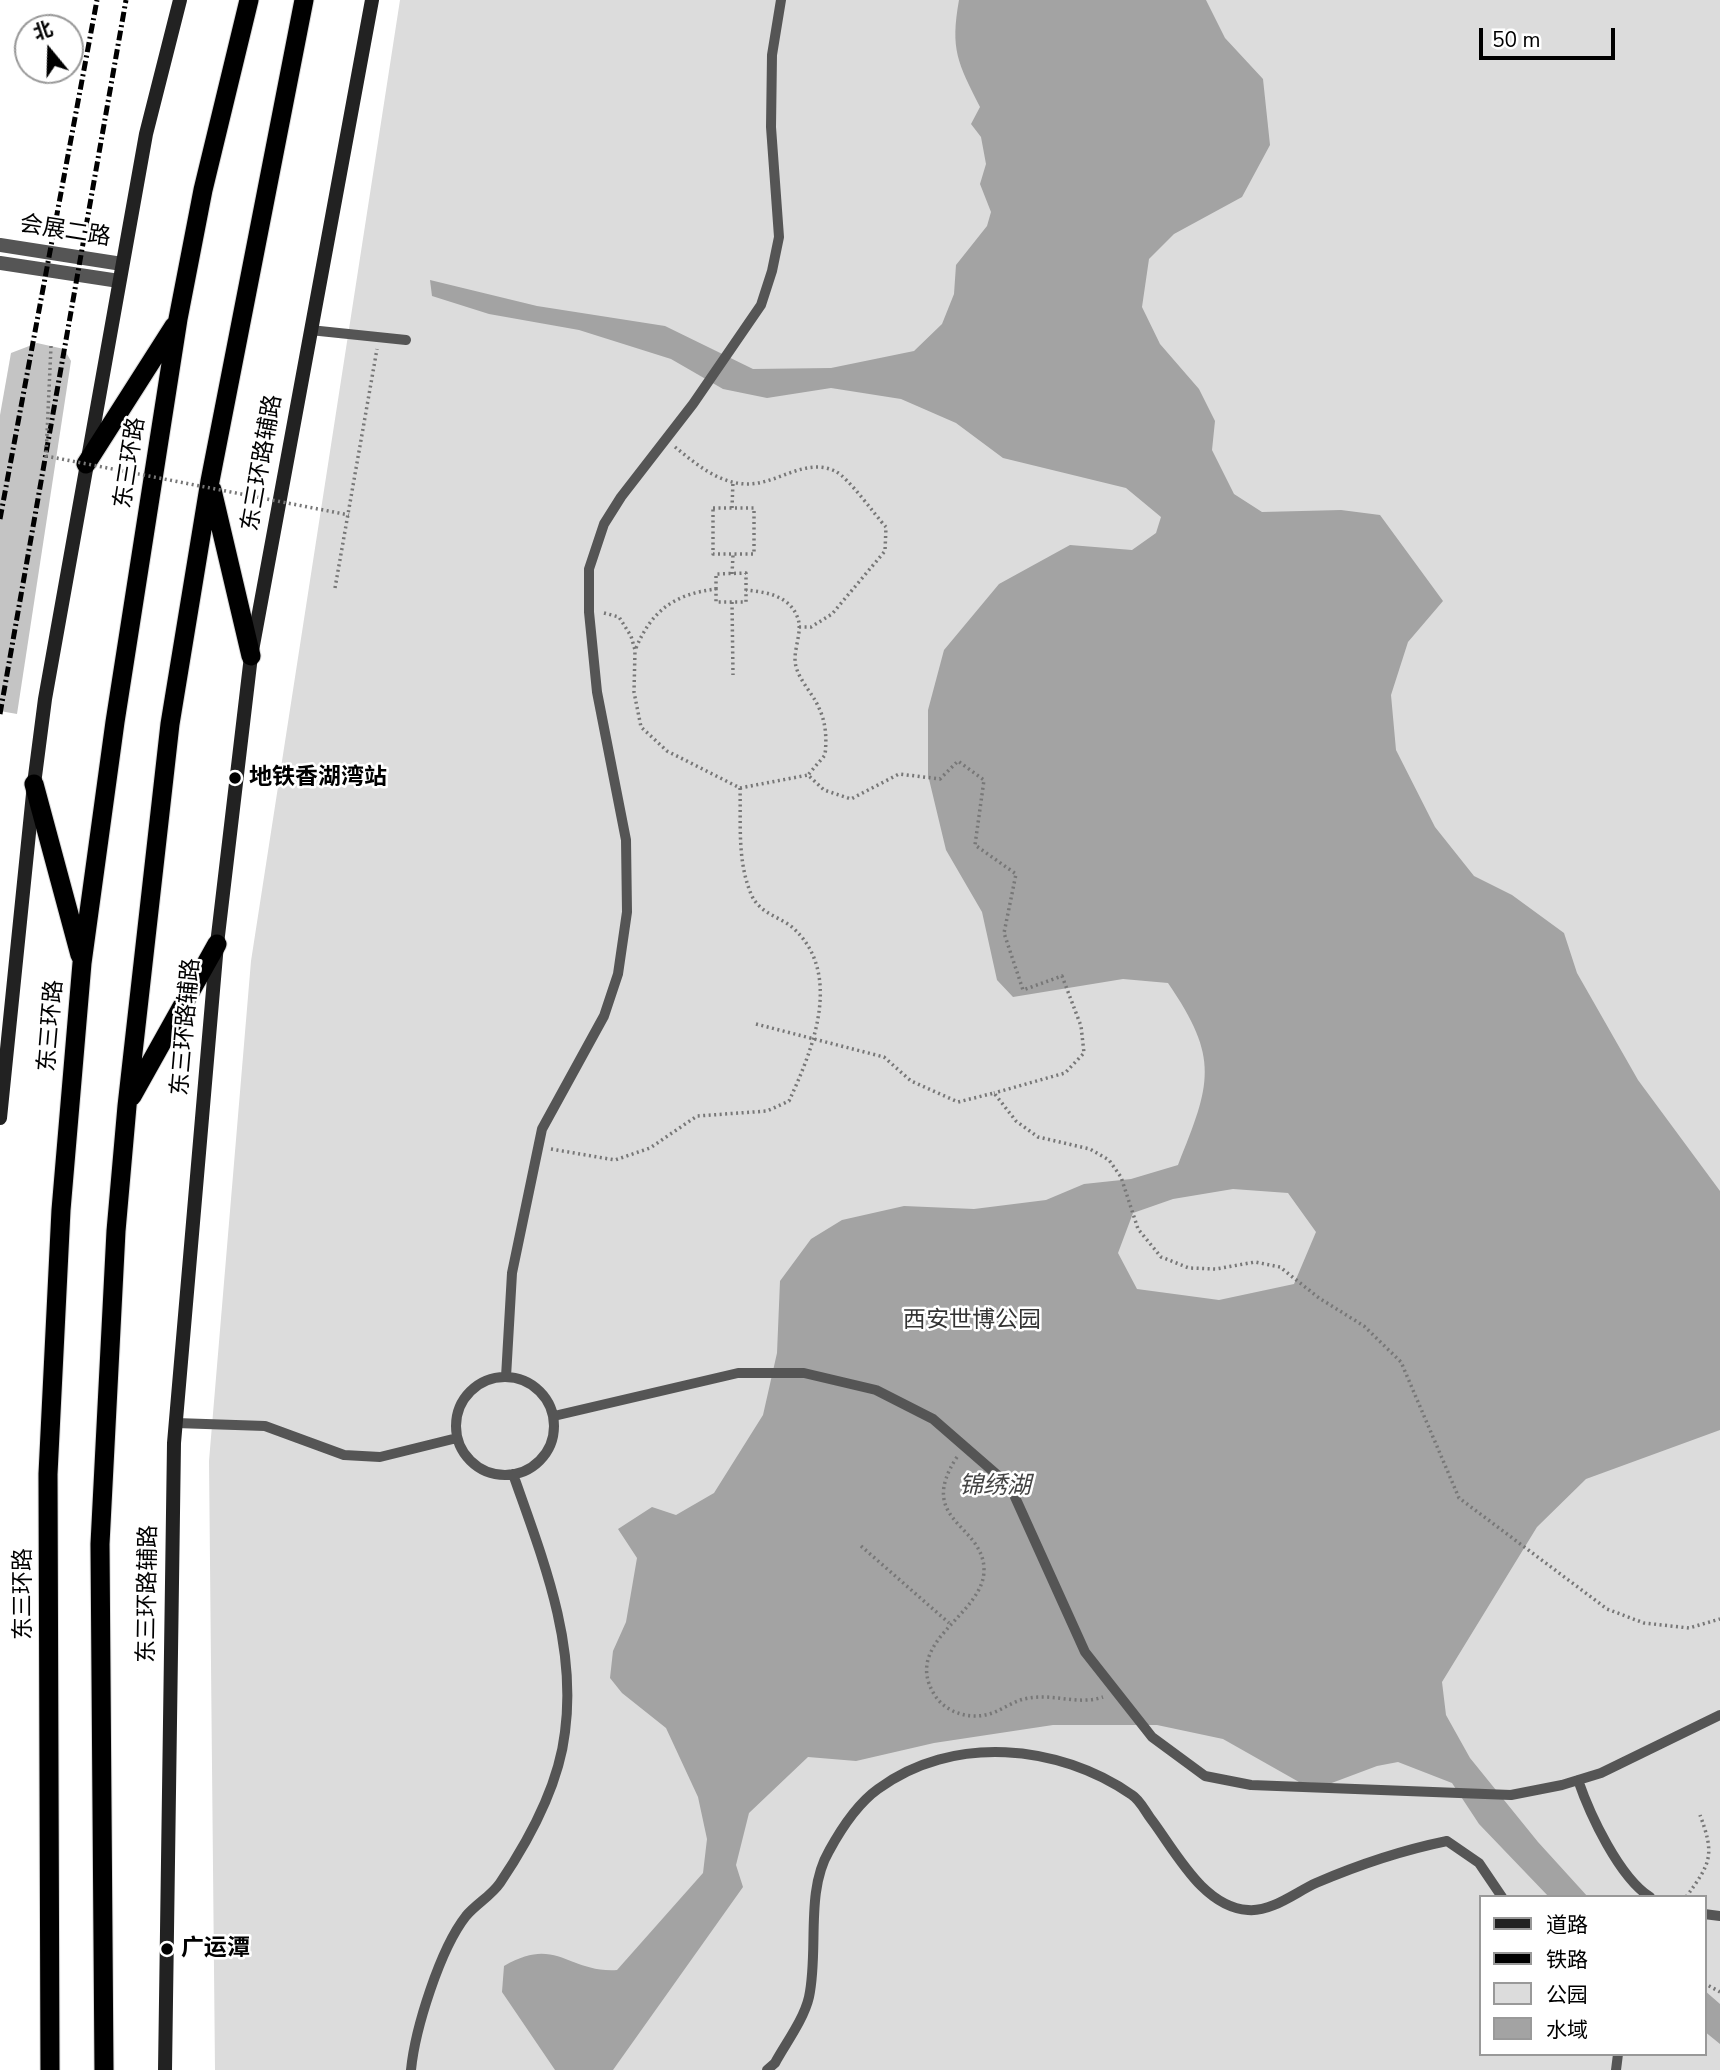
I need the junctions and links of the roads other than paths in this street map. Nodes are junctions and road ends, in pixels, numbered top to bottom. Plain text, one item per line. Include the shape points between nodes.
1 (180, 0) edge
2 (249, 0) edge
3 (304, 0) edge
4 (372, 0) edge
5 (780, 0) edge
6 (0, 245) edge
7 (0, 263) edge
8 (122, 264) junction
9 (119, 281) junction
10 (178, 319) junction
11 (310, 330) junction
12 (406, 340) dead end
13 (86, 464) junction
14 (211, 481) junction
15 (251, 656) junction
16 (34, 784) junction
17 (217, 944) junction
18 (82, 963) junction
19 (127, 1106) junction
20 (0, 1118) edge
21 (506, 1377) junction
22 (554, 1416) junction
23 (176, 1423) junction
24 (457, 1438) junction
25 (513, 1474) junction
26 (1720, 1715) edge
27 (1578, 1780) junction
28 (1502, 1895) edge
29 (1647, 1895) edge
30 (50, 2070) edge
31 (104, 2070) edge
32 (165, 2070) edge
33 (411, 2070) edge
34 (767, 2070) edge

1 - 8 main road via 146,134
2 - 10 highway, 东三环路 via 203,190
3 - 14 highway
4 - 11 main road, 东三环路辅路
5 - 21 lane via 772,55 771,127 779,237 761,306 604,524 589,569 597,692 626,840 627,912 618,974 604,1016 542,1129 512,1273
6 - 8 street, 会展二路
7 - 9 street, 会展二路
8 - 9 main road
9 - 13 main road
10 - 13 highway
10 - 18 highway, 东三环路
11 - 12 lane
11 - 15 main road, 东三环路辅路
13 - 16 main road
14 - 15 highway
14 - 19 highway via 170,724
15 - 17 main road, 东三环路辅路
16 - 18 highway
16 - 20 main road
17 - 19 highway
17 - 23 main road, 东三环路辅路
18 - 30 highway, 东三环路 via 61,1210 48,1474
19 - 31 highway via 100,1544
21 - 22 lane via 529,1382 542,1392
21 - 24 lane via 481,1382 468,1392 455,1422
22 - 25 lane via 554,1438 547,1453 536,1465
22 - 27 lane via 738,1373 804,1373 876,1390 933,1419 1010,1486 1085,1652 1152,1737 1205,1776 1251,1785 1511,1795
23 - 24 lane via 265,1426 344,1455 380,1457
23 - 32 main road, 东三环路辅路
24 - 25 lane via 474,1465 489,1473
25 - 33 lane via 562,1629 565,1733 542,1808 498,1886 466,1916 442,1961 414,2044
26 - 27 lane
27 - 29 lane via 1618,1859
28 - 34 lane via 1479,1863 1447,1840 1328,1879 1251,1911 1222,1904 1198,1881 1134,1796 1086,1768 1021,1751 963,1754 916,1769 878,1789 850,1817 827,1854 817,1892 809,1999

